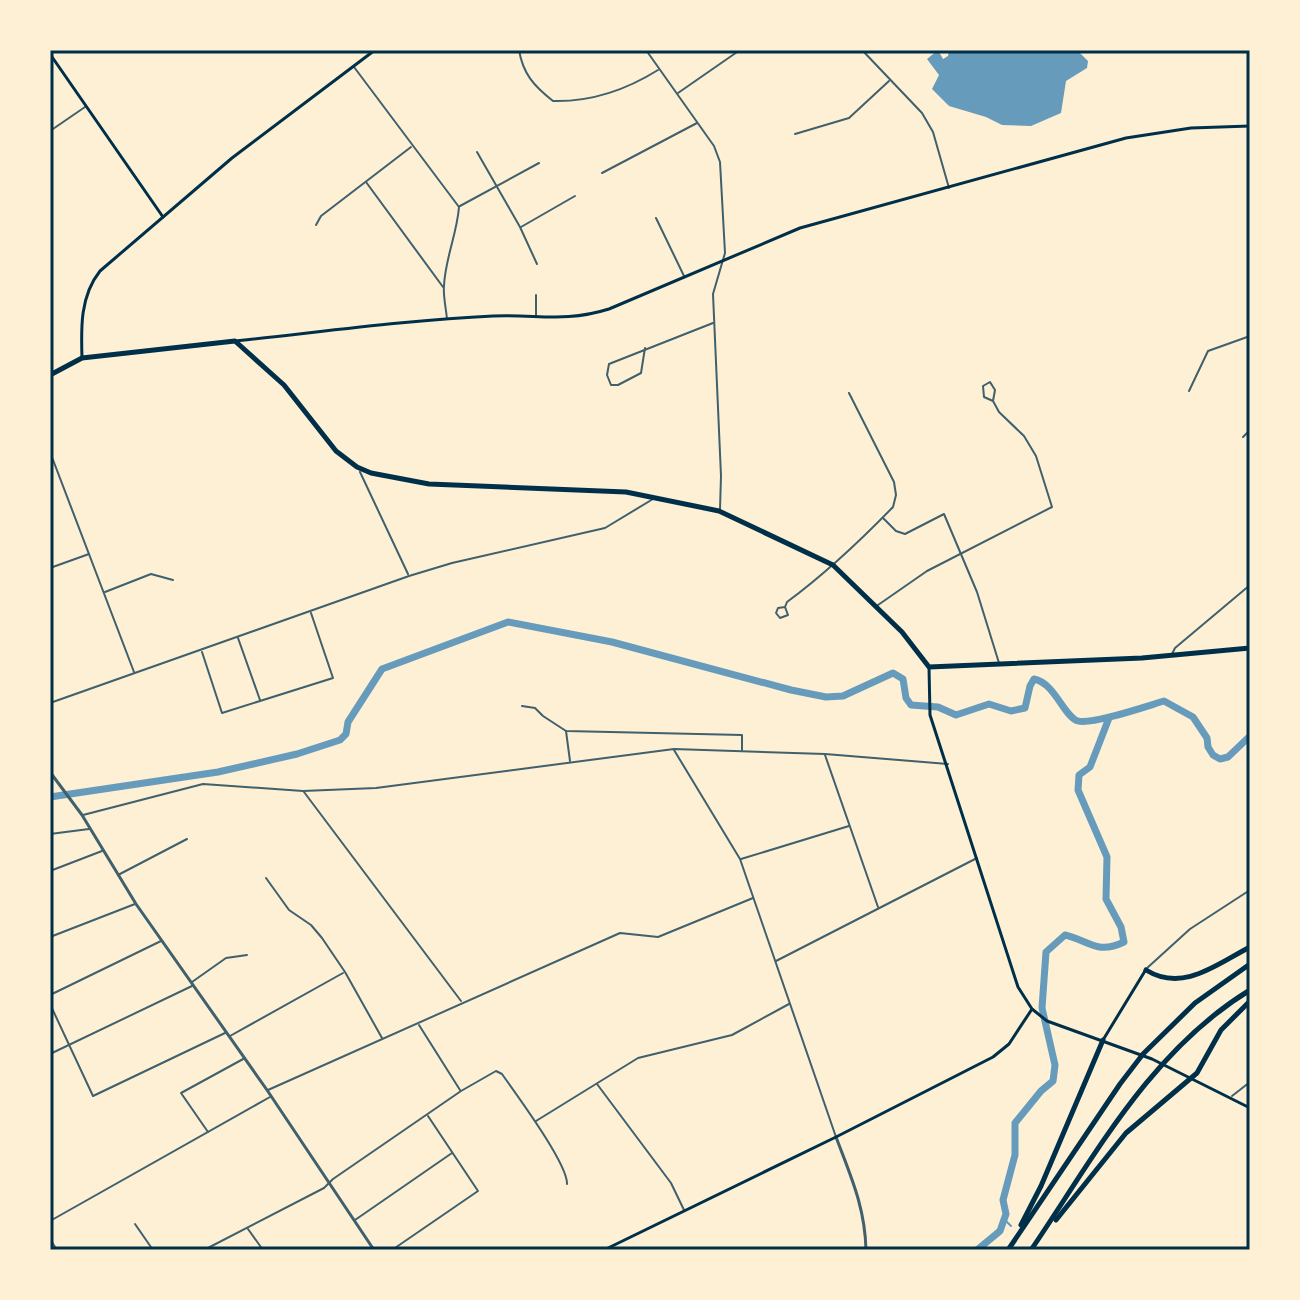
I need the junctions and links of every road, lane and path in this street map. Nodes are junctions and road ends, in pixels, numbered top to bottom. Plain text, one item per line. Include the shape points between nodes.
1 (375, 50) edge
2 (519, 50) edge
3 (646, 50) edge
4 (862, 50) edge
5 (738, 51) edge
6 (50, 54) edge
7 (354, 67) junction
8 (659, 69) junction
9 (890, 80) junction
10 (677, 94) junction
11 (86, 106) junction
12 (698, 123) junction
13 (1250, 126) edge
14 (50, 131) edge
15 (795, 134) dead end
16 (412, 146) junction
17 (477, 152) dead end
18 (539, 163) dead end
19 (602, 173) dead end
20 (366, 182) junction
21 (497, 187) junction
22 (949, 188) junction
23 (575, 196) dead end
24 (459, 207) junction
25 (163, 217) junction
26 (656, 218) dead end
27 (316, 225) dead end
28 (520, 227) junction
29 (723, 261) junction
30 (537, 264) dead end
31 (684, 277) junction
32 (443, 288) junction
33 (536, 295) dead end
34 (536, 317) junction
35 (447, 320) junction
36 (715, 322) junction
37 (1250, 336) edge
38 (235, 341) junction
39 (645, 348) junction
40 (82, 358) junction
41 (50, 375) edge
42 (1189, 391) dead end
43 (849, 393) dead end
44 (993, 401) junction
45 (1250, 430) edge
46 (1243, 437) dead end
47 (50, 452) edge
48 (52, 461) edge
49 (357, 467) junction
50 (656, 497) junction
51 (719, 511) junction
52 (883, 517) junction
53 (89, 554) junction
54 (961, 555) junction
55 (833, 565) junction
56 (50, 568) edge
57 (409, 576) junction
58 (173, 580) dead end
59 (1250, 585) edge
60 (104, 592) junction
61 (877, 606) junction
62 (785, 607) dead end
63 (310, 612) junction
64 (238, 637) junction
65 (1250, 648) edge
66 (201, 650) junction
67 (1172, 656) junction
68 (999, 663) junction
69 (929, 667) junction
70 (135, 673) junction
71 (260, 701) junction
72 (50, 703) edge
73 (522, 706) dead end
74 (566, 731) junction
75 (674, 749) junction
76 (742, 752) junction
77 (825, 754) junction
78 (571, 762) junction
79 (948, 764) junction
80 (50, 772) edge
81 (303, 791) junction
82 (82, 815) junction
83 (849, 826) junction
84 (90, 828) junction
85 (50, 834) edge
86 (187, 839) dead end
87 (102, 851) junction
88 (977, 858) junction
89 (740, 859) junction
90 (50, 871) edge
91 (117, 876) junction
92 (266, 878) dead end
93 (1250, 890) edge
94 (753, 898) junction
95 (136, 904) junction
96 (879, 910) junction
97 (50, 937) edge
98 (162, 941) junction
99 (1250, 947) edge
100 (247, 955) dead end
101 (775, 961) junction
102 (1250, 964) edge
103 (1146, 970) junction
104 (345, 972) junction
105 (192, 984) junction
106 (1250, 990) edge
107 (50, 995) edge
108 (1250, 1001) edge
109 (462, 1003) junction
110 (790, 1003) junction
111 (50, 1004) edge
112 (1032, 1009) junction
113 (417, 1023) junction
114 (228, 1034) junction
115 (382, 1039) junction
116 (1103, 1040) junction
117 (69, 1045) junction
118 (50, 1054) edge
119 (245, 1058) junction
120 (1193, 1077) junction
121 (1250, 1082) edge
122 (597, 1083) junction
123 (267, 1090) junction
124 (461, 1091) junction
125 (271, 1097) junction
126 (1231, 1097) junction
127 (1250, 1108) edge
128 (427, 1115) junction
129 (535, 1123) junction
130 (208, 1133) junction
131 (836, 1137) junction
132 (453, 1152) junction
133 (328, 1183) junction
134 (567, 1184) dead end
135 (685, 1211) junction
136 (50, 1221) edge
137 (354, 1221) junction
138 (135, 1224) dead end
139 (247, 1228) junction
140 (50, 1239) edge
141 (1032, 1248) edge
142 (57, 1250) edge
143 (153, 1250) edge
144 (204, 1250) edge
145 (263, 1250) edge
146 (374, 1250) edge
147 (392, 1250) edge
148 (604, 1250) edge
149 (866, 1250) edge
150 (1008, 1250) edge

1 - 7 main road
2 - 8 street via 534,86 553,101 591,99
3 - 8 street
4 - 9 street
5 - 10 street
6 - 11 main road
7 - 16 street
7 - 25 main road via 230,159
8 - 10 street
9 - 15 street via 849,118
9 - 22 street via 933,132
10 - 12 street
11 - 14 street
11 - 25 main road
12 - 19 street
12 - 29 street via 720,162
13 - 22 main road via 1126,138
16 - 20 street
16 - 24 street
17 - 21 street
18 - 21 street
20 - 27 street
20 - 32 street
21 - 24 street
21 - 28 street
22 - 29 main road via 800,228
23 - 28 street
24 - 32 street
25 - 40 main road via 95,277 83,311
26 - 31 street
28 - 30 street
29 - 31 main road
29 - 36 street via 714,284
31 - 34 main road via 586,316
32 - 35 street
33 - 34 street
34 - 35 main road
35 - 38 main road
36 - 39 street
36 - 51 street
37 - 42 street via 1208,351
38 - 40 highway
38 - 49 highway via 284,385 336,451
39 - 39 street via 609,364 611,385 641,373
40 - 41 highway
43 - 52 street via 894,482 893,507
44 - 44 street via 982,392 990,382 995,390
44 - 54 street via 1036,456 1052,507
45 - 46 street
47 - 48 street
48 - 53 street
49 - 50 highway via 429,484
49 - 57 street
50 - 51 highway
50 - 57 street via 605,528
51 - 55 highway
52 - 54 street via 905,534 944,514
52 - 55 street
53 - 56 street
53 - 60 street
54 - 61 street
54 - 68 street
55 - 61 highway
55 - 62 street
57 - 63 street
58 - 60 street via 151,574
59 - 67 street
60 - 70 street
61 - 69 highway
63 - 64 street
63 - 71 street via 333,678
64 - 66 street
64 - 71 street
65 - 67 highway
66 - 70 street
66 - 71 street via 222,713
67 - 68 highway
68 - 69 highway
69 - 79 main road via 929,710
70 - 72 street
73 - 74 street via 535,708
74 - 76 street via 742,735
74 - 78 street
75 - 76 street
75 - 78 street
75 - 89 street
76 - 77 street
77 - 79 street
77 - 83 street
78 - 81 street via 406,785
79 - 88 main road
80 - 82 street
81 - 82 street via 190,785
81 - 109 street
82 - 84 street
83 - 89 street
83 - 96 street
84 - 85 street
84 - 87 street
86 - 91 street
87 - 90 street
87 - 91 street
88 - 96 street
88 - 112 main road via 1018,987
89 - 94 street
91 - 95 street
92 - 104 street via 289,910 322,938
93 - 103 street via 1190,929
94 - 101 street
94 - 109 street via 658,937 620,933
95 - 97 street
95 - 98 street
96 - 101 street
98 - 105 street
98 - 107 street
99 - 103 highway via 1189,978 1162,978
100 - 105 street via 226,958
101 - 110 street
102 - 150 highway via 1195,1003 1149,1046
103 - 116 main road
104 - 114 street
104 - 115 street
105 - 114 street
105 - 117 street
106 - 141 highway via 1208,1019 1156,1069
108 - 120 highway via 1221,1030
109 - 113 street
110 - 122 street via 732,1035 638,1058
110 - 131 street
111 - 117 street
112 - 116 main road via 1046,1020
112 - 131 main road via 1009,1044 993,1057
113 - 115 street
113 - 124 street
114 - 117 street via 93,1096
114 - 119 street
115 - 123 street
116 - 120 main road
116 - 150 highway
117 - 118 street
119 - 123 street
119 - 130 street via 181,1093
120 - 126 main road
120 - 141 highway via 1126,1133
121 - 126 street
122 - 129 street
122 - 135 street via 671,1183
123 - 125 street
124 - 128 street
124 - 129 street via 496,1071
125 - 130 street
125 - 133 street
126 - 127 main road
128 - 132 street
128 - 133 street
129 - 134 street
130 - 136 street
131 - 135 main road
131 - 149 street via 858,1194
132 - 137 street
132 - 147 street via 478,1191
133 - 137 street
133 - 139 street
135 - 148 main road
137 - 146 street
138 - 143 street
139 - 144 street
139 - 145 street
140 - 142 street

